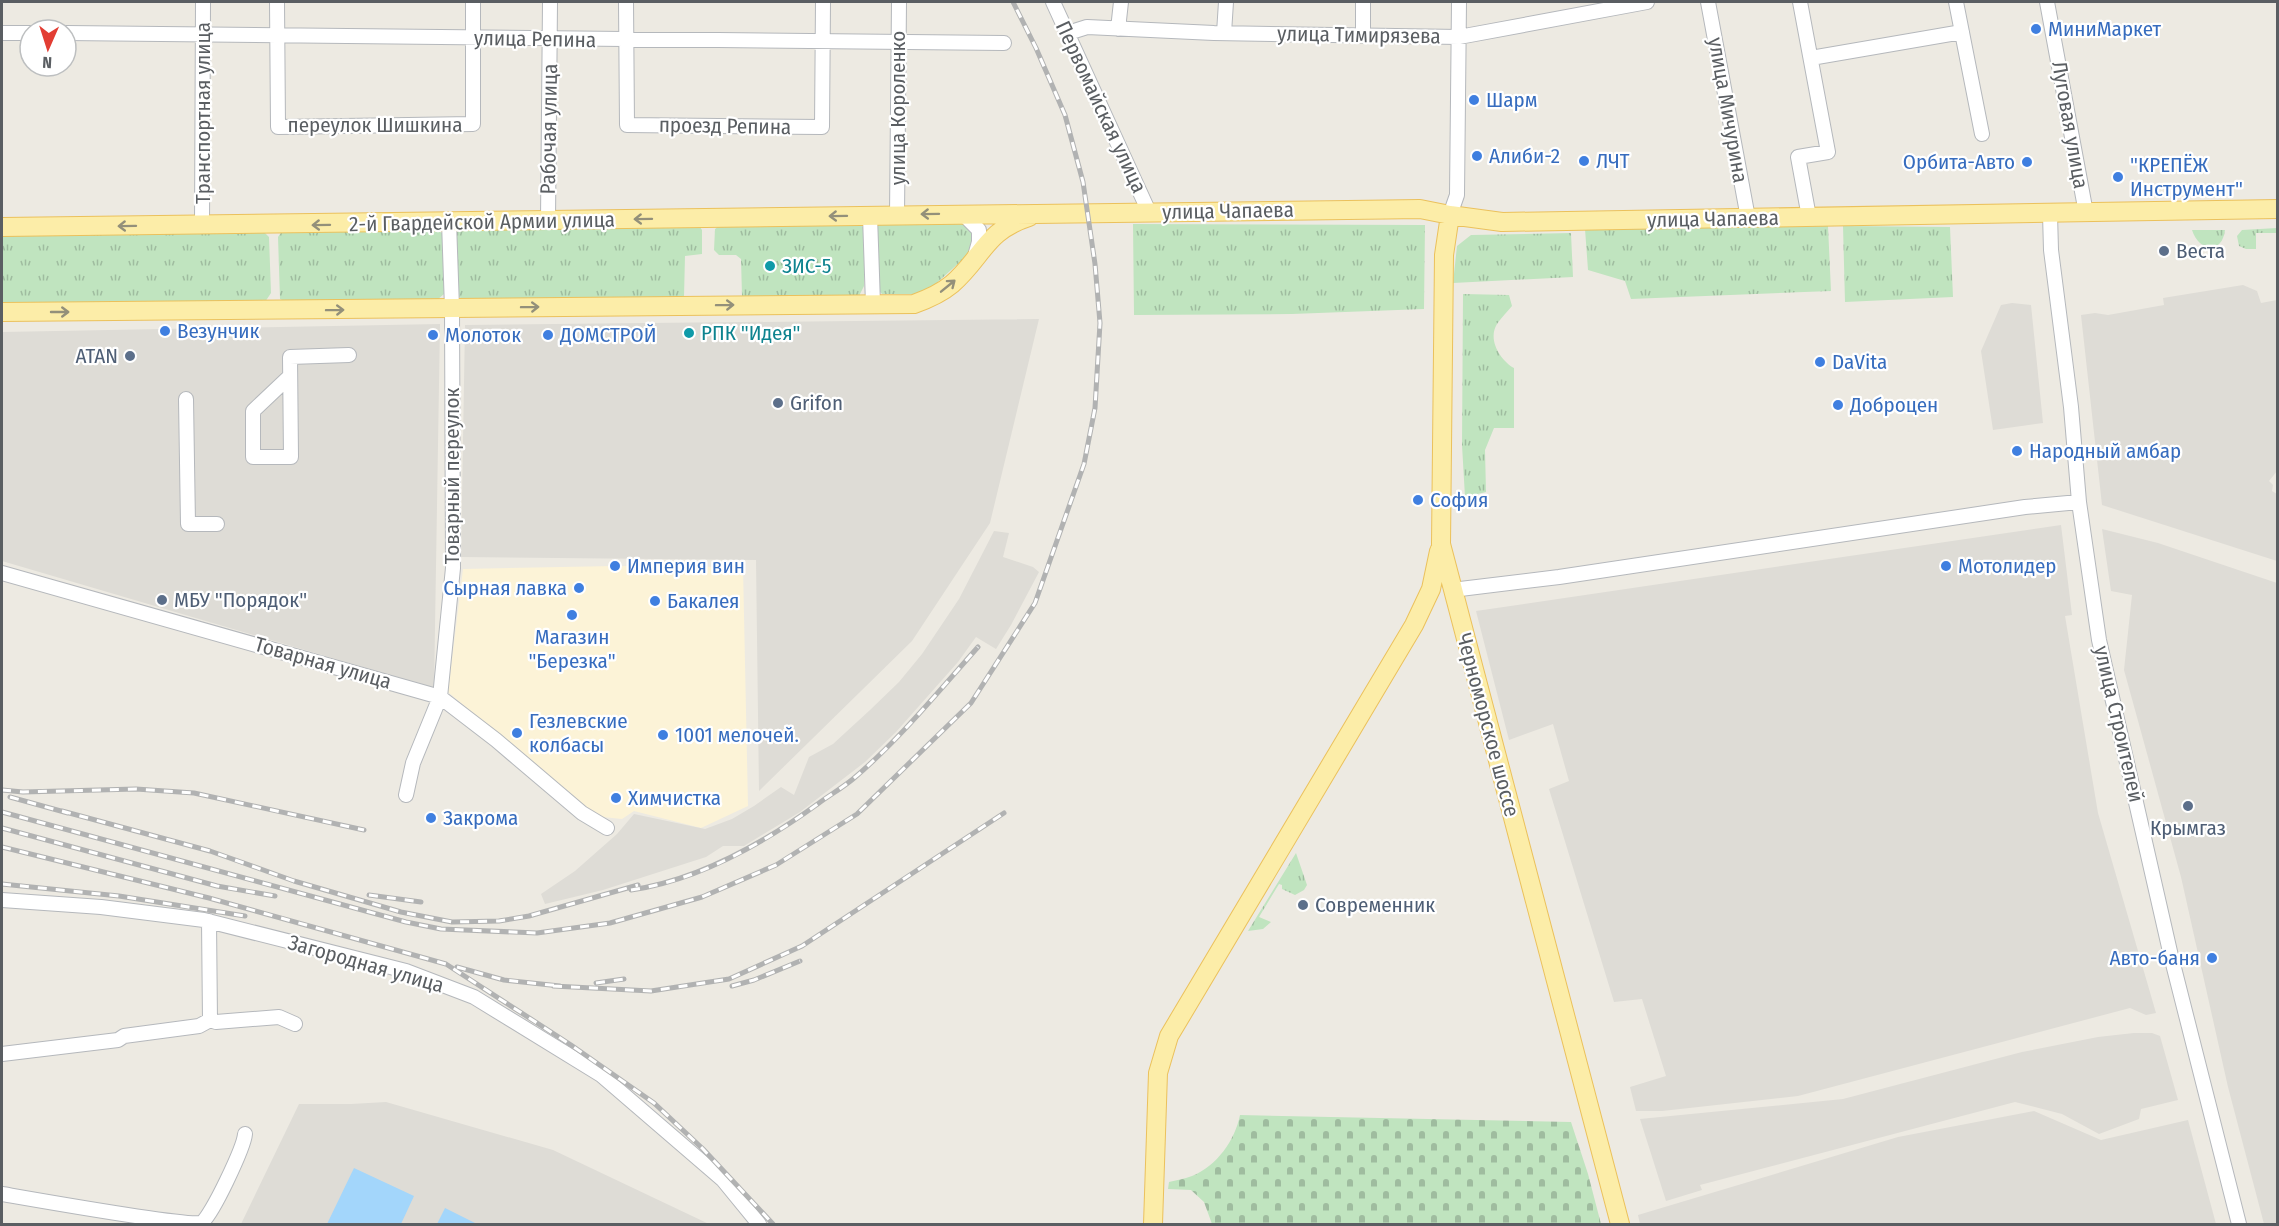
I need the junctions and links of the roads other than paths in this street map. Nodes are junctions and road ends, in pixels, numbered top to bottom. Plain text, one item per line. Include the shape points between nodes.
1 (203, 2) edge
2 (277, 2) edge
3 (473, 2) edge
4 (550, 2) edge
5 (626, 2) edge
6 (823, 2) edge
7 (899, 2) edge
8 (1053, 2) edge
9 (1121, 2) edge
10 (1226, 2) edge
11 (1363, 2) edge
12 (1459, 2) edge
13 (1647, 2) edge
14 (1708, 2) edge
15 (1800, 2) edge
16 (1956, 2) edge
17 (2048, 2) edge
18 (1118, 29) junction
19 (1962, 32) junction
20 (2, 33) edge
21 (18, 33) edge
22 (78, 33) edge
23 (1068, 33) junction
24 (1224, 33) junction
25 (203, 35) junction
26 (1363, 35) junction
27 (277, 36) junction
28 (1459, 37) junction
29 (473, 38) junction
30 (550, 39) junction
31 (625, 39) junction
32 (824, 41) junction
33 (898, 42) junction
34 (1004, 43) dead end
35 (1811, 58) junction
36 (1982, 134) dead end
37 (1376, 209) junction
38 (2277, 209) edge
39 (1149, 212) junction
40 (1042, 213) junction
41 (2086, 213) junction
42 (963, 214) junction
43 (2050, 214) junction
44 (897, 215) junction
45 (870, 216) junction
46 (1450, 216) junction
47 (1809, 217) junction
48 (1748, 218) junction
49 (548, 220) junction
50 (449, 222) junction
51 (202, 225) junction
52 (2, 227) edge
53 (1444, 255) junction
54 (974, 258) junction
55 (873, 304) junction
56 (452, 308) junction
57 (2, 312) edge
58 (349, 356) dead end
59 (290, 376) junction
60 (186, 399) dead end
61 (2079, 502) junction
62 (217, 524) dead end
63 (1441, 544) junction
64 (2, 573) edge
65 (1452, 590) junction
66 (1414, 625) junction
67 (440, 697) junction
68 (406, 795) dead end
69 (607, 828) dead end
70 (2, 900) edge
71 (209, 921) junction
72 (210, 1020) junction
73 (295, 1024) dead end
74 (2, 1054) edge
75 (245, 1134) dead end
76 (2, 1194) edge
77 (759, 1224) edge
78 (1153, 1224) edge
79 (1620, 1224) edge
80 (2239, 1224) edge

1 - 25 street, Транспортная улица
2 - 27 street, переулок Шишкина
3 - 29 street, переулок Шишкина
4 - 30 street, Рабочая улица
5 - 31 street, проезд Репина
6 - 32 street, проезд Репина
7 - 33 street, улица Короленко
8 - 23 street, Первомайская улица
9 - 18 street
10 - 24 street
11 - 26 street
12 - 28 street
13 - 28 street, улица Тимирязева
14 - 48 street, улица Мичурина
15 - 35 street
16 - 19 street
17 - 41 street, Луговая улица
18 - 23 street, улица Тимирязева via 1087,27
18 - 24 street, улица Тимирязева
19 - 35 street
19 - 36 street
20 - 21 street
22 - 25 street, улица Репина
23 - 39 street, Первомайская улица
24 - 26 street, улица Тимирязева
25 - 27 street, улица Репина
25 - 51 street, Транспортная улица
26 - 28 street, улица Тимирязева
27 - 29 street, улица Репина
27 - 29 street, переулок Шишкина via 278,127 473,124
28 - 46 street via 1457,195
29 - 30 street, улица Репина
30 - 31 street, улица Репина
30 - 49 street, Рабочая улица
31 - 32 street, улица Репина
31 - 32 street, проезд Репина via 627,125 740,128 822,127
32 - 33 street, улица Репина
33 - 34 street, улица Репина
33 - 44 street, улица Короленко
35 - 47 street via 1828,152 1798,158
37 - 39 main road, улица Чапаева
37 - 46 main road, улица Чапаева via 1420,209
37 - 53 main road via 1430,217 1441,232
38 - 41 main road, улица Чапаева
39 - 40 main road, улица Чапаева
40 - 42 main road, 2-й Гвардейской Армии улица
40 - 54 main road via 1011,223
41 - 43 main road, улица Чапаева
42 -> 44 main road, 2-й Гвардейской Армии улица
42 - 54 street via 979,230
43 - 47 main road, улица Чапаева
43 - 61 street, улица Строителей
44 - 45 main road, 2-й Гвардейской Армии улица
45 -> 49 main road, 2-й Гвардейской Армии улица
45 - 55 street
46 - 48 main road, улица Чапаева via 1502,222
46 - 53 main road, Черноморское шоссе
47 - 48 main road, улица Чапаева
49 - 50 main road, 2-й Гвардейской Армии улица
50 -> 51 main road, 2-й Гвардейской Армии улица
50 - 56 street, Товарный переулок
51 -> 52 main road, 2-й Гвардейской Армии улица
53 - 63 main road, Черноморское шоссе
55 -> 54 main road via 914,304 933,297 952,284
56 -> 55 main road
57 -> 56 main road
56 - 67 street, Товарный переулок via 453,568
58 - 59 street via 290,357
59 - 59 street via 291,457 253,457 253,411
60 - 62 street via 188,524
61 - 65 street
61 - 80 street, улица Строителей via 2099,640 2171,956
63 - 65 main road, Черноморское шоссе
63 - 66 main road via 1431,589
64 - 67 street, Товарная улица
65 - 66 main road
65 - 79 main road, Черноморское шоссе
66 - 78 main road via 1169,1036 1158,1073
67 - 68 street, Товарный переулок via 413,763
67 - 69 street, Товарная улица via 582,813
70 - 71 street, Загородная улица
71 - 72 street
71 - 77 street, Загородная улица via 402,970 474,997 602,1075 723,1180
72 - 73 street via 279,1017
72 - 74 street via 199,1026 118,1040
75 - 76 street via 225,1185 200,1223 148,1219

